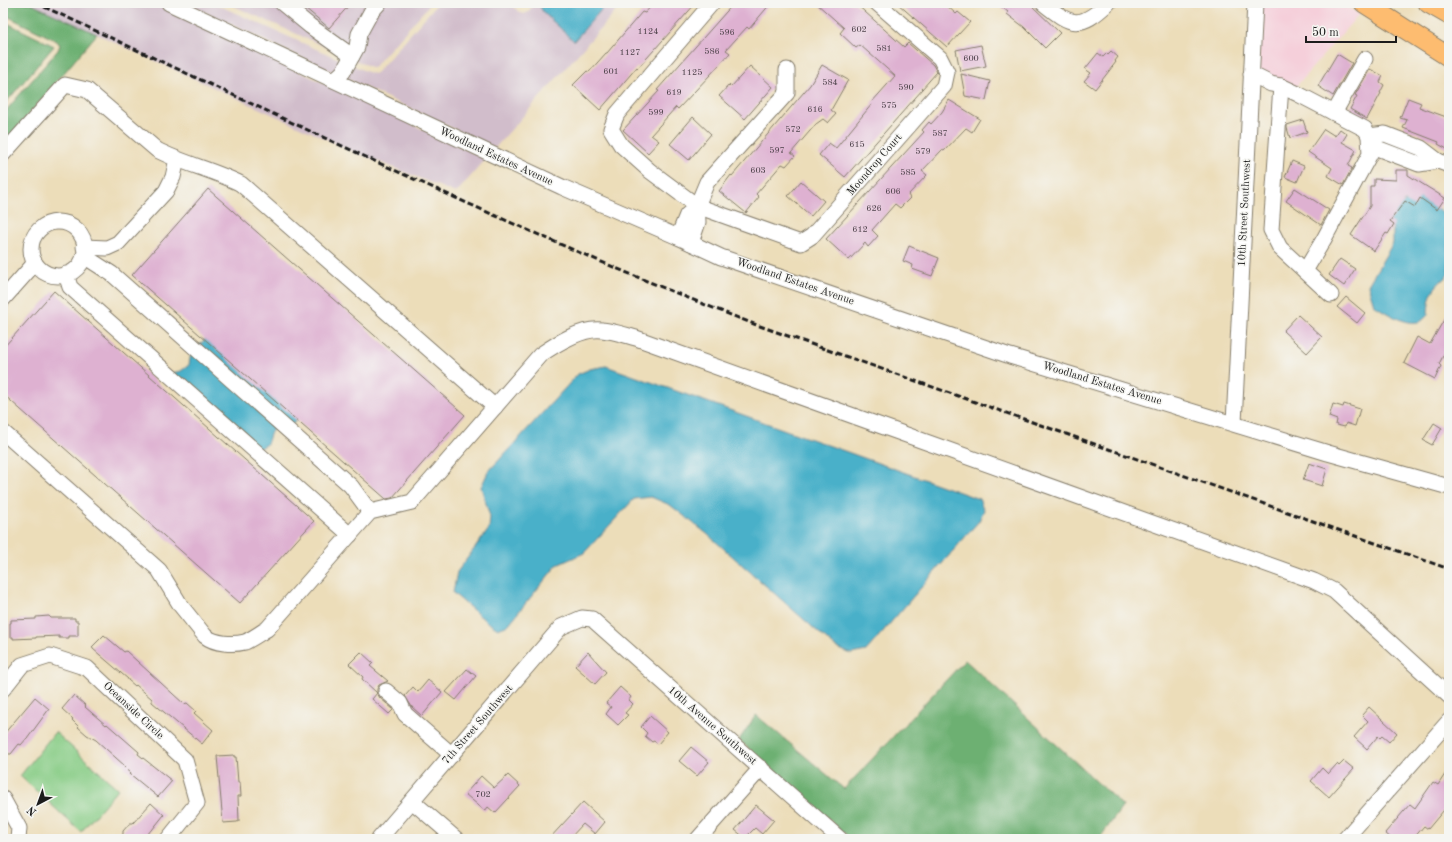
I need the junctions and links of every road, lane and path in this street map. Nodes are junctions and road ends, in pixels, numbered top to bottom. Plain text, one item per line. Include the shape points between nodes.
1 (169, 3) edge
2 (282, 3) edge
3 (379, 3) edge
4 (712, 3) edge
5 (877, 3) edge
6 (1043, 3) edge
7 (1108, 3) edge
8 (1255, 3) edge
9 (1364, 3) edge
10 (1428, 3) edge
11 (1449, 15) edge
12 (352, 56) junction
13 (1449, 56) edge
14 (1365, 59) dead end
15 (787, 70) dead end
16 (1251, 74) junction
17 (334, 80) junction
18 (1281, 86) junction
19 (1334, 113) junction
20 (1369, 136) junction
21 (3, 154) edge
22 (177, 159) junction
23 (1444, 163) edge
24 (697, 206) junction
25 (678, 237) junction
26 (691, 243) junction
27 (84, 252) junction
28 (35, 263) junction
29 (1305, 271) junction
30 (66, 274) junction
31 (1331, 295) dead end
32 (3, 299) edge
33 (495, 407) junction
34 (1234, 423) junction
35 (3, 432) edge
36 (1449, 488) edge
37 (370, 512) junction
38 (350, 535) junction
39 (582, 618) joint
40 (3, 689) edge
41 (386, 691) dead end
42 (1449, 696) edge
43 (1449, 721) edge
44 (452, 755) junction
45 (760, 768) junction
46 (3, 799) edge
47 (412, 801) junction
48 (18, 839) edge
49 (168, 839) edge
50 (379, 839) edge
51 (456, 839) edge
52 (698, 839) edge
53 (840, 839) edge
54 (1345, 839) edge

1 - 17 street, Woodland Estates Avenue
2 - 12 street
3 - 12 street via 359,34 357,47
4 - 24 street, Moondrop Court via 617,114 612,129 621,145 650,171
5 - 24 street, Moondrop Court via 940,58 947,72 944,86 812,236 801,243
6 - 7 street via 1064,20 1079,22 1086,21
8 - 16 street, 10th Street Southwest
9 - 13 main road
10 - 11 main road
12 - 17 street via 343,72
14 - 19 street
15 - 24 street via 787,93 707,182
16 - 18 street
16 - 34 street, 10th Street Southwest
17 - 25 street, Woodland Estates Avenue via 562,187
18 - 19 street
18 - 29 street via 1271,230 1280,248
19 - 20 street via 1365,129
20 - 23 street via 1377,148 1396,156 1419,164
20 - 29 street via 1370,154
21 - 22 street via 65,85 87,90 157,150
22 - 27 street via 166,191 118,243 107,248
22 - 33 street via 241,184
24 - 25 street via 687,215
24 - 26 street via 698,222
25 - 26 street, Woodland Estates Avenue
26 - 34 street, Woodland Estates Avenue via 721,257 1010,356
27 - 28 street via 80,235 71,226 63,222 54,222 39,230 34,237 31,246
27 - 30 street via 77,267
27 - 37 street via 351,486
28 - 30 street via 49,274
28 - 32 street
29 - 31 street
30 - 38 street via 70,287
33 - 37 street via 412,502
33 - 42 street via 540,355 559,342 582,332 601,329 636,338 1314,581 1334,591
34 - 36 street, Woodland Estates Avenue
35 - 38 street via 159,570 181,606 210,640 227,643 245,642 267,628
37 - 38 street
39 - 44 street, 7th Street Southwest via 561,627
39 - 45 street, 10th Avenue Southwest via 592,619
40 - 49 street, Oceanside Circle via 22,665 50,656 88,668 185,760 197,803
41 - 44 street via 400,703 405,714
43 - 54 street
44 - 47 street, 7th Street Southwest
45 - 52 street
45 - 53 street, 10th Avenue Southwest
46 - 48 street via 19,828
47 - 50 street, 7th Street Southwest
47 - 51 street

